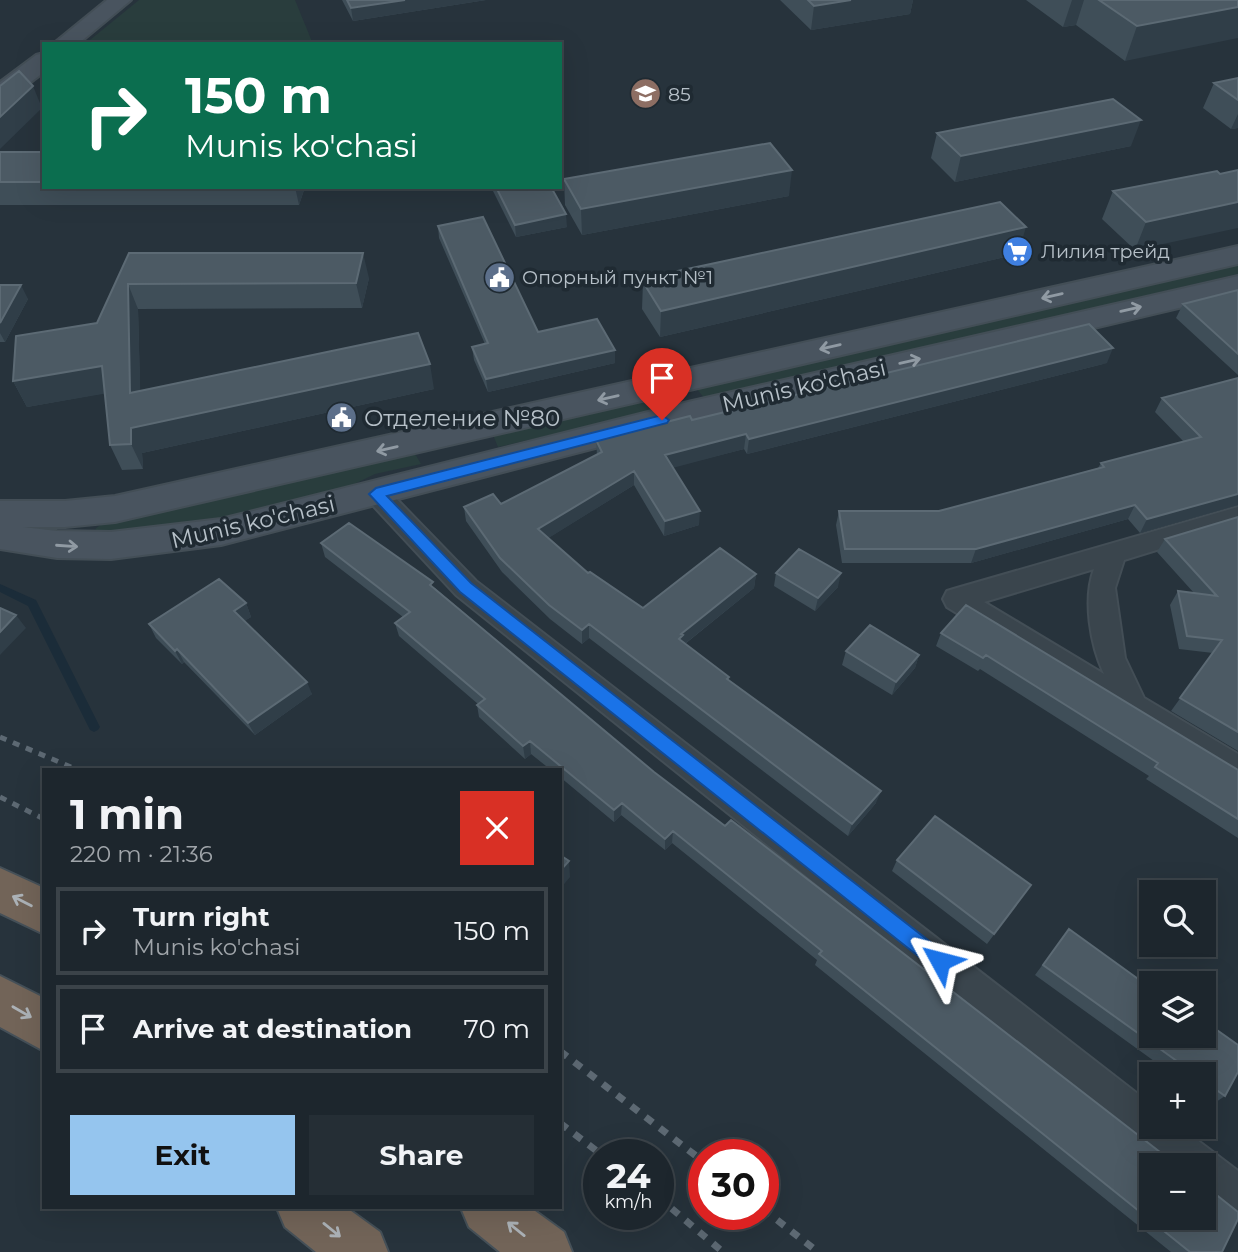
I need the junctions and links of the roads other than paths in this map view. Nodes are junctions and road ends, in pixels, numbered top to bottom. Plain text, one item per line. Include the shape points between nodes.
1 (120, 0) edge
2 (67, 42) edge
3 (42, 62) edge
4 (0, 94) edge
5 (1238, 255) edge
6 (1238, 285) edge
7 (669, 384) junction
8 (688, 413) junction
9 (443, 436) junction
10 (457, 473) junction
11 (376, 494) junction
12 (0, 514) edge
13 (1238, 516) edge
14 (0, 536) edge
15 (1113, 552) junction
16 (1133, 706) junction
17 (1238, 770) edge
18 (0, 889) edge
19 (42, 911) edge
20 (0, 1000) edge
21 (42, 1025) edge
22 (1183, 1153) edge
23 (1216, 1179) edge
24 (1238, 1196) edge
25 (305, 1209) edge
26 (489, 1209) edge
27 (359, 1252) edge
28 (544, 1252) edge

1 - 2 street
3 - 4 street
5 -> 7 street, Munis ko'chasi
8 -> 6 street, Munis ko'chasi
7 - 8 street
7 -> 9 street, Munis ko'chasi
8 - 10 street, Munis ko'chasi
9 - 10 street
9 -> 12 street, Munis ko'chasi via 116,509
10 - 11 street, Munis ko'chasi
14 -> 11 street, Munis ko'chasi via 72,547 167,542
11 - 22 street via 466,587
13 - 15 street
15 - 16 street via 1101,588 1111,658
15 - 16 street via 957,599
16 - 17 street
19 -> 18 highway
20 -> 21 highway
23 - 24 street
25 -> 27 highway
28 -> 26 highway

